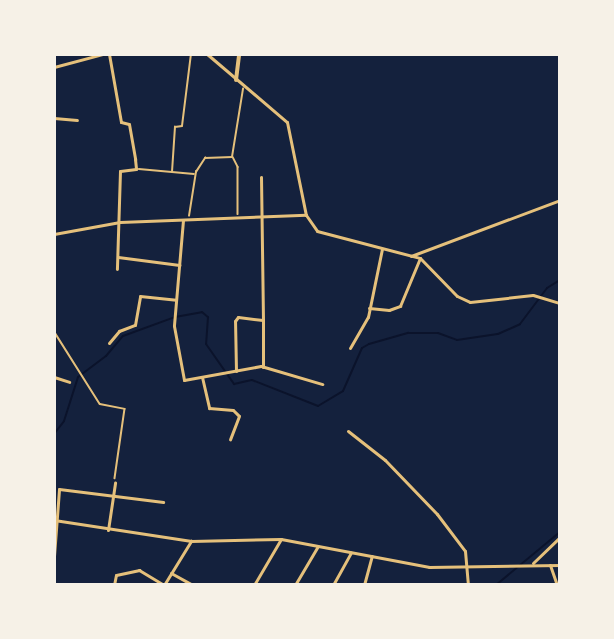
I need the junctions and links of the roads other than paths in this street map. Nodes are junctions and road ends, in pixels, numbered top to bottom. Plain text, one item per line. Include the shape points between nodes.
1 (103, 54) edge
2 (109, 54) edge
3 (207, 54) edge
4 (238, 54) edge
5 (54, 67) edge
6 (236, 80) junction
7 (54, 117) edge
8 (77, 120) dead end
9 (261, 177) dead end
10 (560, 200) edge
11 (306, 214) junction
12 (262, 217) junction
13 (183, 220) junction
14 (120, 222) junction
15 (54, 234) edge
16 (382, 249) junction
17 (411, 256) junction
18 (118, 257) junction
19 (420, 258) junction
20 (179, 265) junction
21 (117, 269) dead end
22 (176, 300) junction
23 (560, 303) edge
24 (369, 308) junction
25 (263, 320) junction
26 (109, 343) dead end
27 (350, 348) dead end
28 (263, 367) junction
29 (236, 371) junction
30 (54, 377) edge
31 (202, 377) junction
32 (69, 382) dead end
33 (322, 384) dead end
34 (348, 431) dead end
35 (230, 439) dead end
36 (115, 483) road end
37 (112, 496) junction
38 (163, 502) dead end
39 (56, 521) edge
40 (108, 530) junction
41 (560, 537) edge
42 (281, 539) junction
43 (191, 541) junction
44 (318, 546) junction
45 (351, 553) junction
46 (54, 556) edge
47 (372, 556) junction
48 (532, 564) junction
49 (465, 565) junction
50 (550, 565) junction
51 (560, 565) edge
52 (171, 573) junction
53 (114, 585) edge
54 (164, 585) edge
55 (193, 585) edge
56 (254, 585) edge
57 (295, 585) edge
58 (333, 585) edge
59 (364, 585) edge
60 (468, 585) edge
61 (557, 585) edge

1 - 5 street
2 - 14 street via 121,122 129,124 136,169 120,171
3 - 6 street
4 - 6 street
6 - 11 street via 280,114 291,129
7 - 8 street
9 - 12 street
10 - 17 street
11 - 12 street
11 - 16 street via 317,231 332,238
12 - 13 street
12 - 25 street
13 - 14 street
13 - 20 street
14 - 15 street
14 - 18 street
16 - 17 street
16 - 24 street
17 - 19 street
18 - 20 street
18 - 21 street
19 - 23 street via 457,296 470,302 534,295
19 - 24 street via 400,306 389,310
20 - 22 street
22 - 26 street via 140,296 135,325 119,331
22 - 31 street via 174,326 181,375 184,380
24 - 27 street
25 - 28 street
25 - 29 street via 237,317
28 - 29 street
28 - 33 street
29 - 31 street
30 - 32 street
31 - 35 street via 209,408 232,410 239,416
34 - 49 street via 385,460 437,514 465,551
36 - 37 street
37 - 38 street
37 - 39 street via 59,489
37 - 40 street
39 - 40 street
39 - 46 street
40 - 43 street via 151,532
41 - 48 street
42 - 43 street
42 - 44 street
42 - 56 street
43 - 52 street
44 - 45 street
44 - 57 street
45 - 47 street
45 - 58 street
47 - 49 street via 429,567
47 - 59 street
48 - 49 street
48 - 50 street
49 - 60 street
50 - 51 street
50 - 61 street
52 - 54 street
52 - 55 street
53 - 54 street via 116,574 139,570

